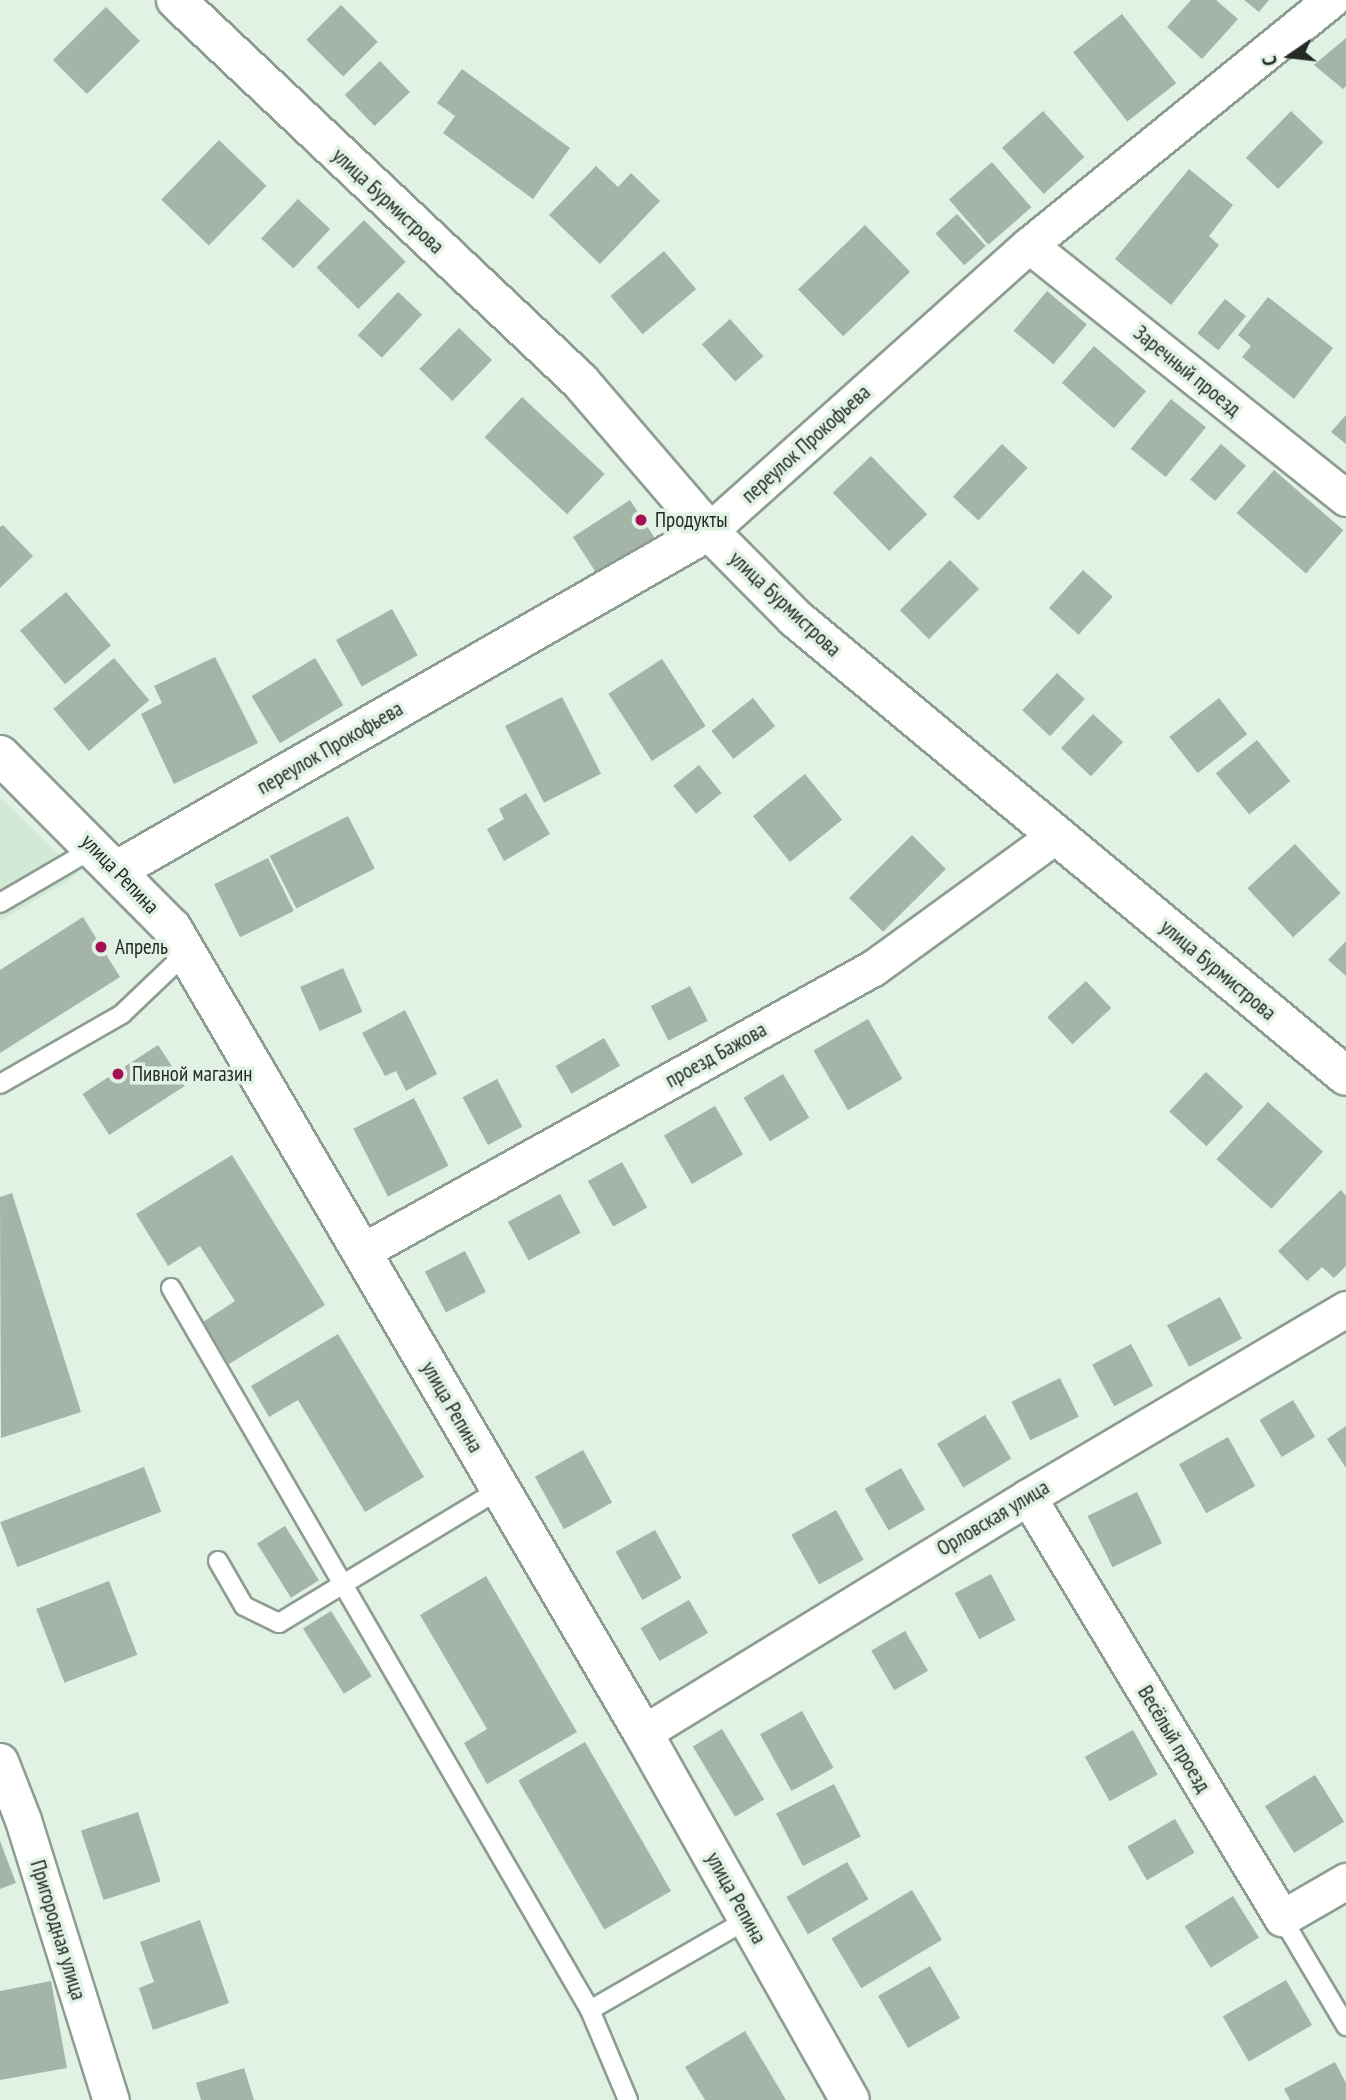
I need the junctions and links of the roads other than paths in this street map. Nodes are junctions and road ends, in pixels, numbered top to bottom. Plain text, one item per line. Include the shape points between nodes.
1 (176, 0) edge
2 (1331, 0) edge
3 (1029, 245) junction
4 (1346, 498) edge
5 (709, 531) junction
6 (0, 755) edge
7 (1056, 835) junction
8 (106, 858) junction
9 (0, 903) edge
10 (186, 953) junction
11 (1346, 1076) edge
12 (0, 1084) edge
13 (361, 1252) junction
14 (171, 1288) dead end
15 (1346, 1308) edge
16 (500, 1489) junction
17 (1028, 1497) junction
18 (218, 1561) dead end
19 (342, 1586) junction
20 (643, 1733) junction
21 (0, 1760) edge
22 (1346, 1881) edge
23 (1282, 1917) junction
24 (748, 1919) junction
25 (590, 2010) junction
26 (1346, 2026) edge
27 (111, 2100) edge
28 (628, 2100) edge
29 (850, 2100) edge

1 - 5 street, улица Бурмистрова via 580,381
2 - 3 street, переулок Прокофьева
3 - 4 street, Заречный проезд
3 - 5 street, переулок Прокофьева
5 - 7 street, улица Бурмистрова via 796,618
5 - 8 street, переулок Прокофьева
6 - 8 street, улица Репина
7 - 11 street, улица Бурмистрова
7 - 13 street, проезд Бажова via 873,968
8 - 9 lane
8 - 10 street, улица Репина via 172,929
10 - 12 lane via 122,1014
10 - 13 street, улица Репина
13 - 16 street, улица Репина
14 - 19 lane
15 - 17 street, Орловская улица
16 - 19 lane
16 - 20 street, улица Репина
17 - 20 street, Орловская улица
17 - 23 street, Весёлый проезд
18 - 19 lane via 244,1606 279,1623
19 - 25 lane
20 - 24 street, улица Репина
21 - 27 street, Пригородная улица
22 - 23 street
23 - 26 lane
24 - 25 lane
24 - 29 street, улица Репина
25 - 28 lane

